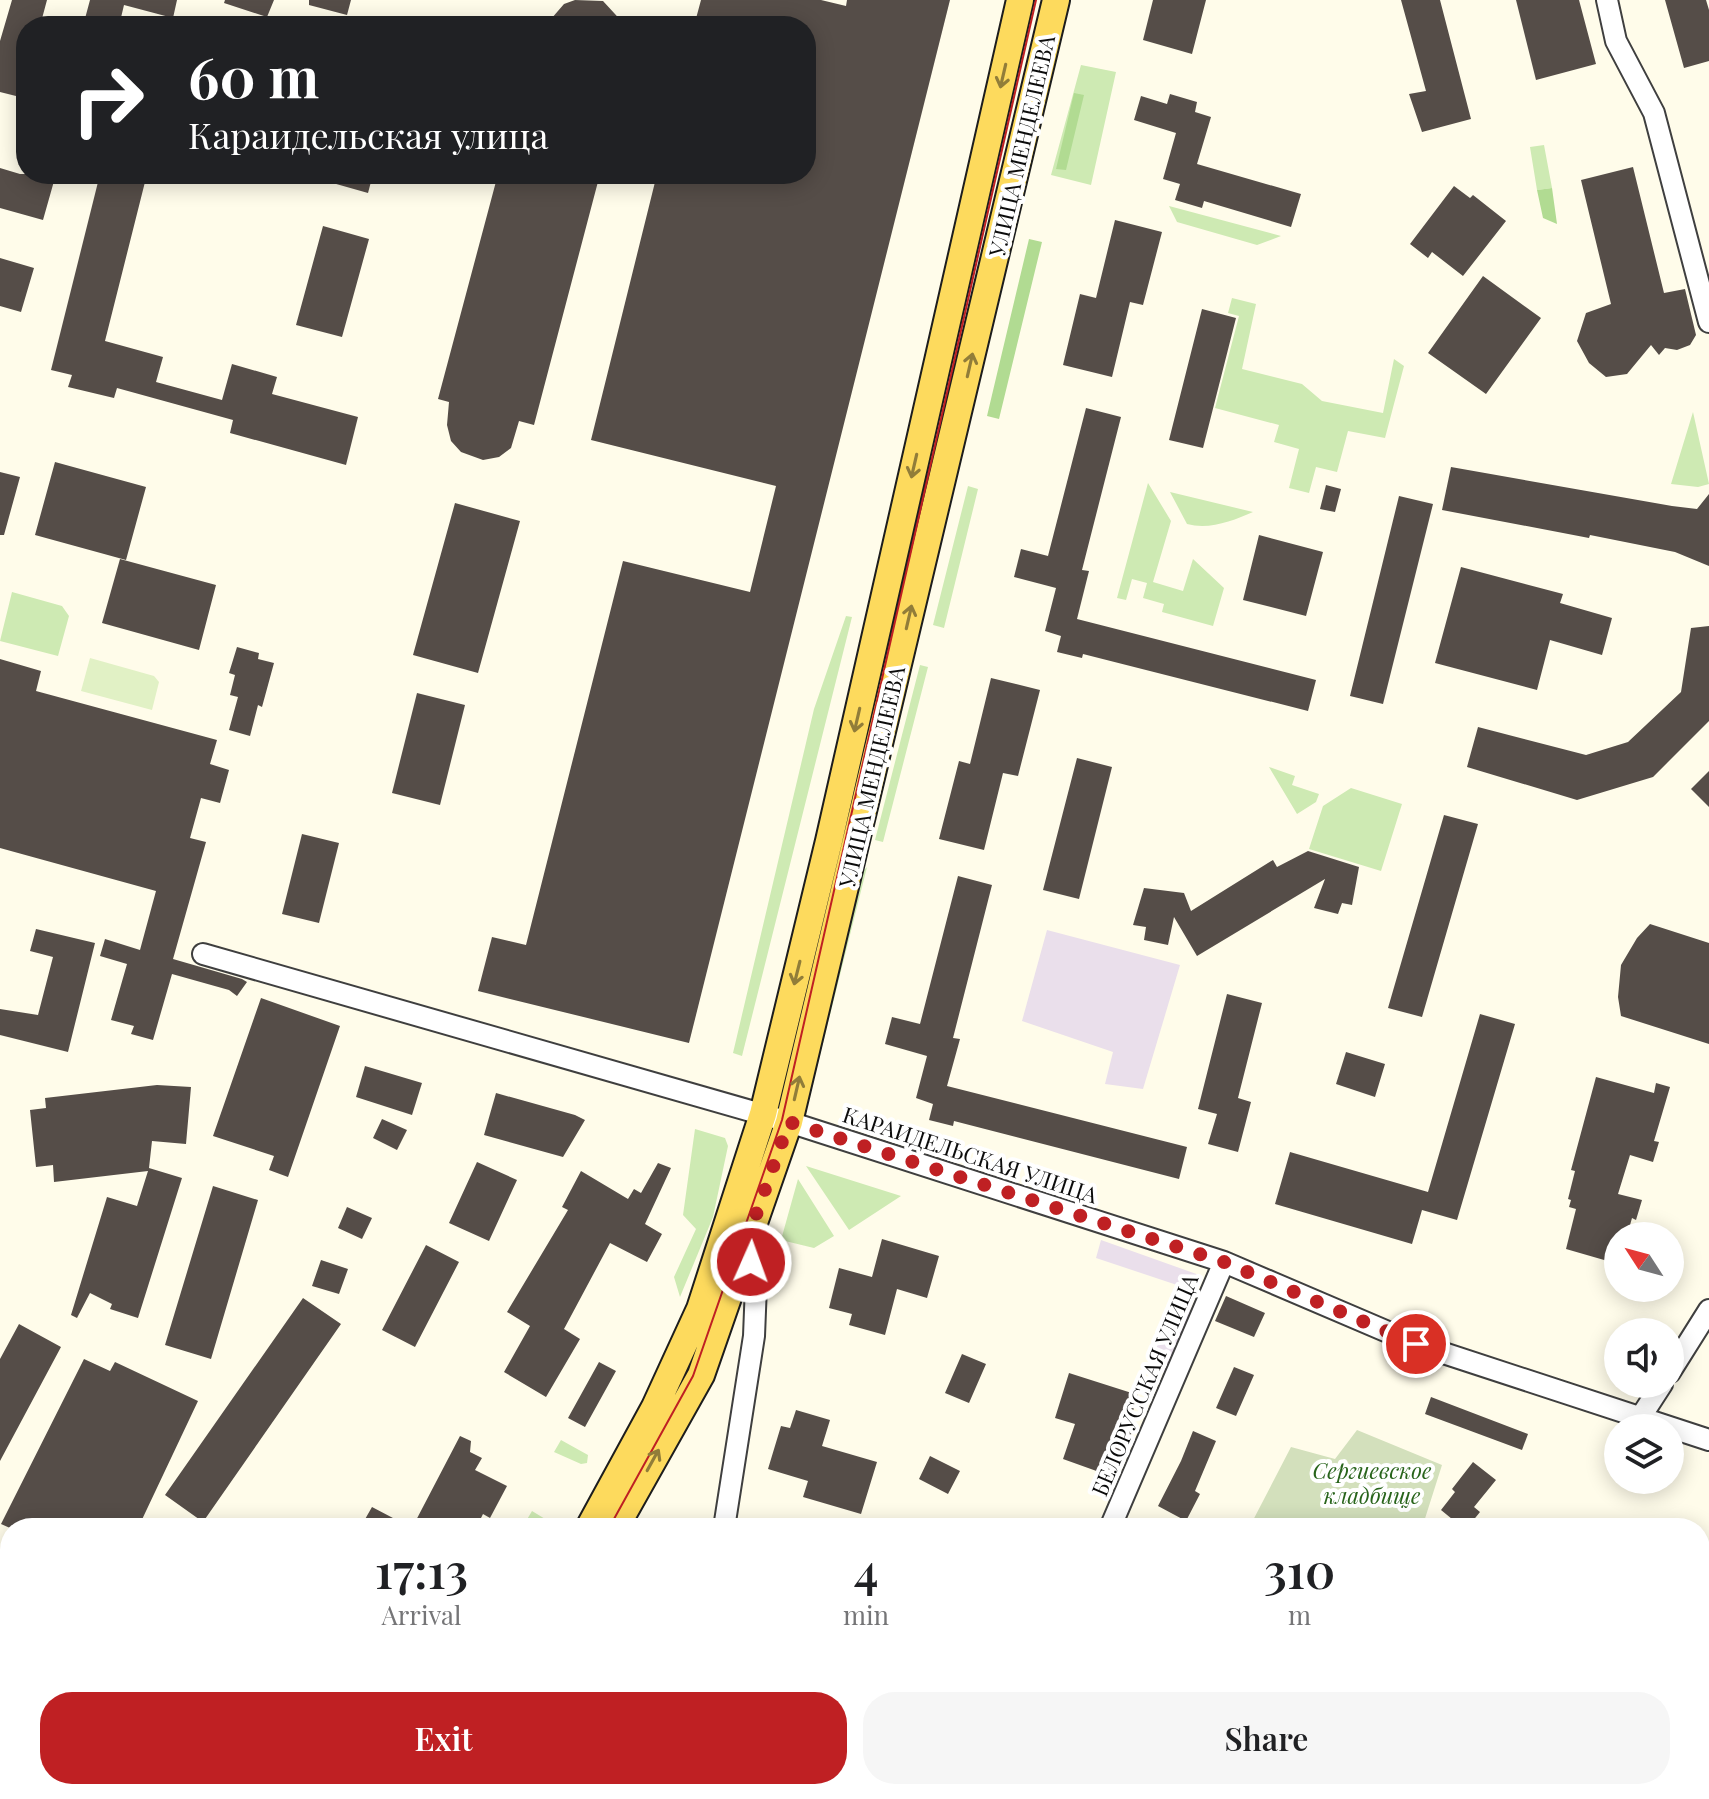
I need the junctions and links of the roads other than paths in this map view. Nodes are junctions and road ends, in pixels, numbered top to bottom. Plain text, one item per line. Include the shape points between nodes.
1 (1020, 0) edge
2 (1056, 0) edge
3 (1607, 0) edge
4 (1709, 322) edge
5 (203, 954) dead end
6 (763, 1114) junction
7 (789, 1122) junction
8 (736, 1234) junction
9 (1224, 1262) junction
10 (1709, 1310) edge
11 (1684, 1350) edge
12 (1628, 1414) edge
13 (1684, 1432) edge
14 (1709, 1440) edge
15 (594, 1518) edge
16 (621, 1518) edge
17 (726, 1518) edge
18 (1114, 1518) edge

1 -> 6 main road, УЛИЦА МЕНДЕЛЕЕВА
7 -> 2 main road, УЛИЦА МЕНДЕЛЕЕВА
3 - 4 street via 1616,41 1654,113
5 - 6 street, КАРАИДЕЛЬСКАЯ УЛИЦА
6 - 7 street, КАРАИДЕЛЬСКАЯ УЛИЦА
6 - 8 main road, УЛИЦА МЕНДЕЛЕЕВА
7 - 8 main road, УЛИЦА МЕНДЕЛЕЕВА
7 - 9 street, КАРАИДЕЛЬСКАЯ УЛИЦА
8 - 15 main road, УЛИЦА МЕНДЕЛЕЕВА
16 -> 8 main road, УЛИЦА МЕНДЕЛЕЕВА via 701,1375
8 - 17 street via 756,1285 754,1336
9 - 12 street, КАРАИДЕЛЬСКАЯ УЛИЦА via 1416,1344
9 - 18 street, БЕЛОРУССКАЯ УЛИЦА
10 - 11 street
13 - 14 street, КАРАИДЕЛЬСКАЯ УЛИЦА

